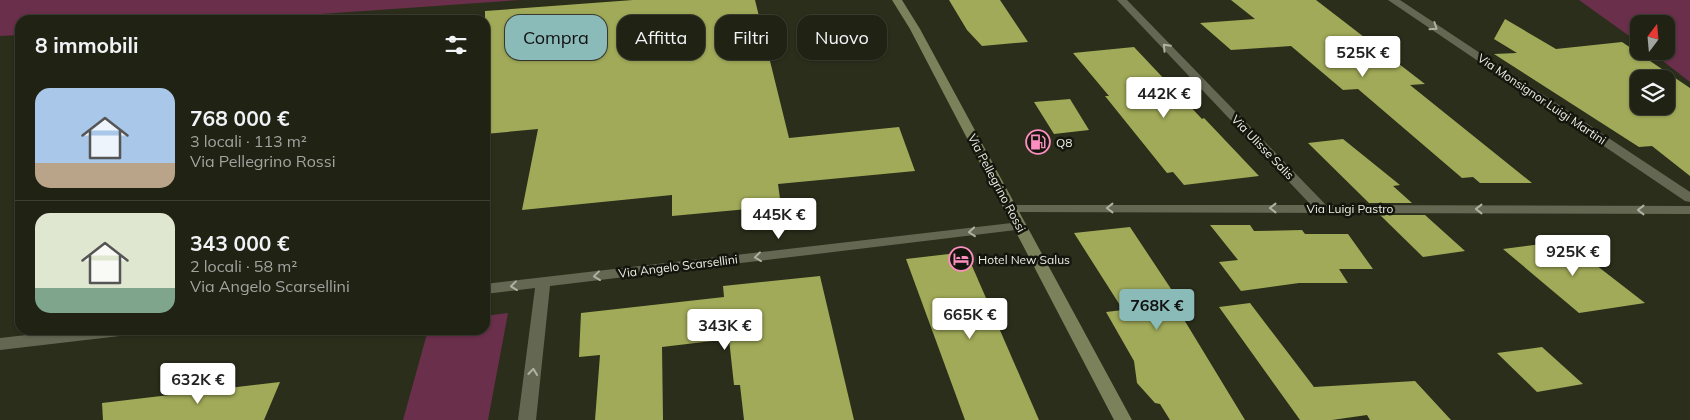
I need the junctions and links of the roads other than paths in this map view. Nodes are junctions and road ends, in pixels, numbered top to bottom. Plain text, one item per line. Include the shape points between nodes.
1 (897, 0) edge
2 (1122, 0) edge
3 (1393, 0) edge
4 (1690, 198) edge
5 (1321, 208) junction
6 (1011, 209) junction
7 (1690, 210) edge
8 (1020, 226) junction
9 (543, 282) junction
10 (490, 288) edge
11 (77, 335) edge
12 (0, 344) edge
13 (527, 420) edge
14 (1123, 420) edge

1 - 6 main road, Via Pellegrino Rossi
5 -> 2 street, Via Ulisse Salis
3 -> 4 street, Via Monsignor Luigi Martini
5 -> 6 street, Via Luigi Pastro
7 -> 5 street, Via Luigi Pastro
6 - 8 main road, Via Pellegrino Rossi
8 -> 9 street, Via Angelo Scarsellini
8 - 14 main road, Via Pellegrino Rossi
9 -> 10 street, Via Angelo Scarsellini
13 -> 9 street
11 - 12 street

